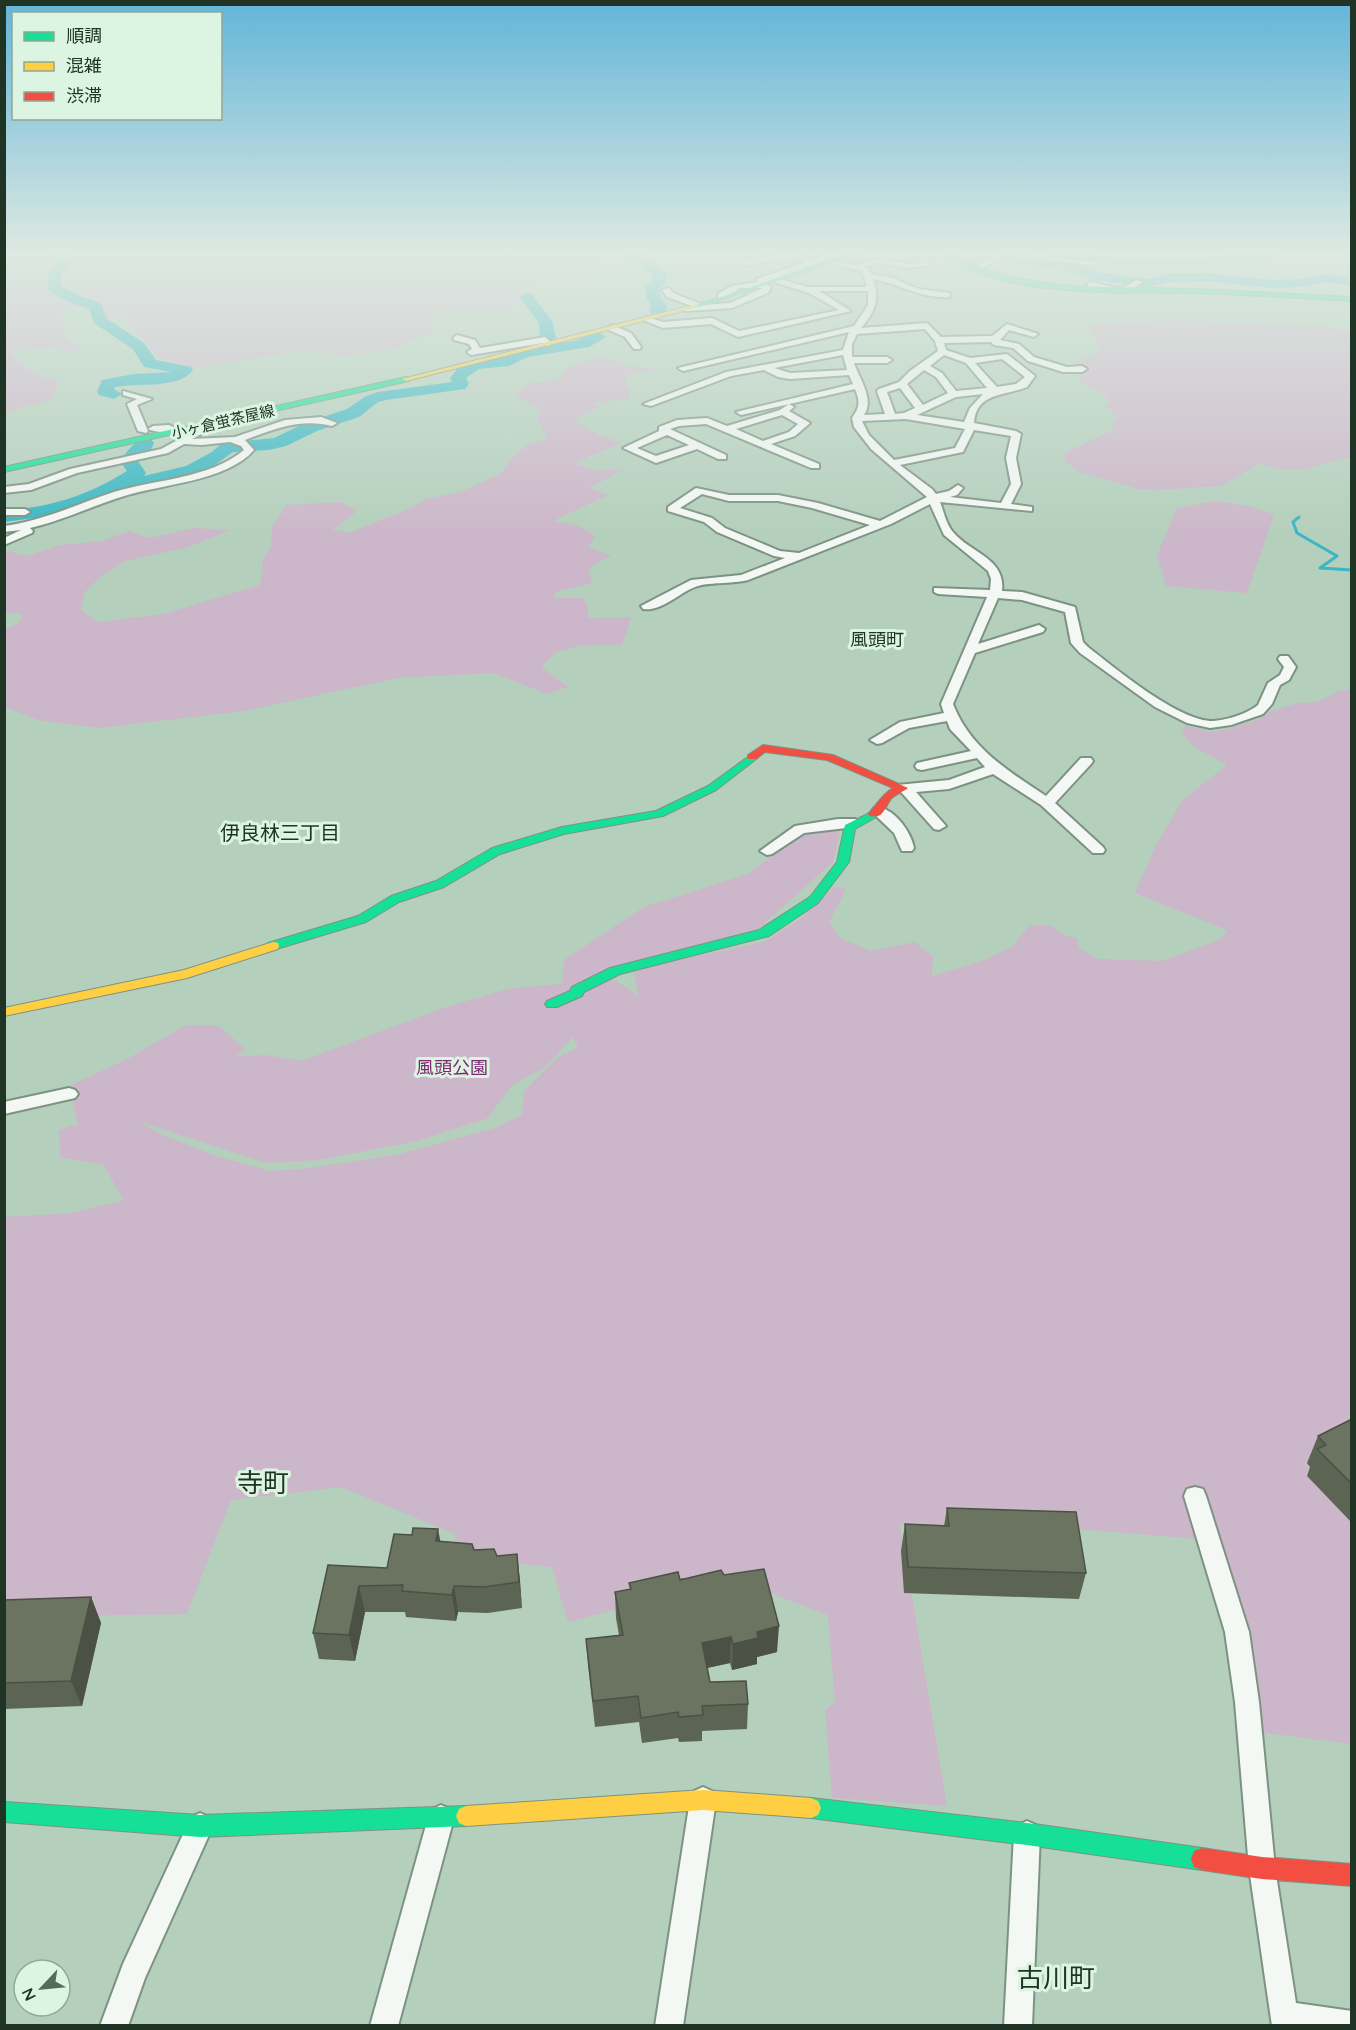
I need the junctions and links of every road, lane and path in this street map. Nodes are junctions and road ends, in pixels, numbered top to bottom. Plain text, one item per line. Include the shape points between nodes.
1 (473, 349) edge
2 (493, 349) edge
3 (524, 349) edge
4 (769, 349) edge
5 (848, 349) edge
6 (942, 349) edge
7 (992, 349) edge
8 (1020, 349) edge
9 (943, 352) junction
10 (848, 356) junction
11 (999, 356) junction
12 (887, 360) dead end
13 (969, 361) junction
14 (924, 366) junction
15 (683, 368) dead end
16 (765, 368) junction
17 (1082, 369) dead end
18 (853, 372) junction
19 (740, 375) dead end
20 (781, 375) junction
21 (902, 384) junction
22 (859, 390) junction
23 (994, 390) junction
24 (882, 391) junction
25 (126, 393) dead end
26 (954, 394) junction
27 (796, 400) junction
28 (648, 404) dead end
29 (920, 410) junction
30 (741, 412) dead end
31 (783, 412) junction
32 (906, 416) junction
33 (891, 417) junction
34 (857, 418) junction
35 (328, 421) dead end
36 (969, 426) junction
37 (727, 429) junction
38 (665, 432) junction
39 (179, 437) junction
40 (244, 443) junction
41 (762, 444) junction
42 (697, 446) junction
43 (722, 457) dead end
44 (893, 463) junction
45 (815, 466) dead end
46 (4, 470) edge
47 (958, 488) dead end
48 (4, 490) edge
49 (934, 498) junction
50 (1004, 507) junction
51 (823, 508) junction
52 (1028, 509) dead end
53 (4, 512) edge
54 (25, 512) dead end
55 (804, 518) dead end
56 (878, 524) junction
57 (33, 525) junction
58 (4, 529) edge
59 (831, 532) dead end
60 (848, 537) junction
61 (4, 542) edge
62 (800, 557) junction
63 (938, 590) dead end
64 (996, 594) junction
65 (647, 606) dead end
66 (1038, 629) dead end
67 (969, 650) junction
68 (1284, 659) dead end
69 (951, 716) junction
70 (877, 740) dead end
71 (979, 753) junction
72 (1086, 761) dead end
73 (922, 766) dead end
74 (994, 768) junction
75 (904, 788) junction
76 (1047, 803) junction
77 (879, 811) junction
78 (855, 823) junction
79 (939, 826) dead end
80 (907, 848) dead end
81 (1098, 850) dead end
82 (767, 851) dead end
83 (552, 1004) dead end
84 (4, 1012) edge
85 (69, 1094) dead end
86 (4, 1108) edge
87 (1195, 1496) dead end
88 (703, 1800) junction
89 (4, 1812) edge
90 (441, 1818) junction
91 (200, 1826) junction
92 (1027, 1834) junction
93 (1262, 1868) junction
94 (1352, 1875) edge
95 (1286, 2020) edge
96 (114, 2025) edge
97 (384, 2025) edge
98 (669, 2025) edge
99 (1018, 2025) edge
100 (1352, 2025) edge

1 - 2 street via 474,352
3 - 39 street, 小ヶ倉蛍茶屋線 via 211,425
4 - 15 street
5 - 10 street
6 - 9 street
7 - 11 street
8 - 17 street via 1031,359 1066,370
9 - 13 street
9 - 14 street
10 - 12 street
10 - 16 street
10 - 18 street
11 - 13 street
11 - 23 street via 1009,358 1030,376 1024,386
13 - 23 street
14 - 21 street
14 - 26 street via 939,375
16 - 20 street
16 - 28 street via 699,384
18 - 20 street
18 - 22 street
19 - 20 street via 763,371
21 - 24 street
21 - 29 street
22 - 24 street
22 - 27 street
22 - 34 street via 863,410
23 - 26 street
23 - 36 street via 968,408
24 - 33 street
25 - 39 street via 147,399 132,404 148,430 169,428
26 - 29 street
27 - 30 street
27 - 31 street
29 - 32 street
31 - 37 street
31 - 41 street via 804,425 792,434
32 - 33 street
32 - 36 street
33 - 34 street
34 - 44 street via 862,433
35 - 40 street via 284,423
36 - 44 street via 959,450
36 - 50 street via 1016,434 1011,469 1016,484
37 - 38 street via 704,421 666,426 662,429
37 - 41 street
38 - 42 street
38 - 42 street via 627,448 656,460
39 - 40 street via 200,444
39 - 46 street, 小ヶ倉蛍茶屋線
39 - 48 street via 164,451 74,471 31,487
40 - 57 street via 245,455 228,463 120,494
41 - 45 street
42 - 43 street
44 - 49 street
47 - 49 street
49 - 50 street
49 - 56 street
49 - 64 street via 948,534 988,563
50 - 52 street
51 - 55 street
51 - 56 street
51 - 62 street via 778,498 724,498 700,490 672,509 708,520 721,530 778,554
53 - 54 street
56 - 60 street
57 - 58 street
57 - 61 street
59 - 60 street
60 - 62 street
62 - 65 street via 744,578 695,582
63 - 64 street
64 - 67 street
64 - 68 street via 1022,596 1071,610 1077,643 1084,650 1132,686 1199,723 1218,725 1262,710 1274,683 1285,677 1290,667
66 - 67 street
67 - 69 street via 947,704
69 - 70 street via 905,725
69 - 71 street
71 - 73 street
71 - 74 street
72 - 76 street
74 - 75 street via 949,786
74 - 76 street
75 - 77 street via 887,796
75 - 79 street
75 - 84 street via 829,757 762,748 712,788 659,814 562,831 505,848 440,884 395,899 362,919 334,929 187,974
76 - 81 street
77 - 78 street
77 - 80 street via 898,828
78 - 82 street via 800,829
78 - 83 street via 849,827 843,862 814,900 764,933 615,971
85 - 86 street
87 - 93 street via 1237,1632
88 - 90 street
88 - 92 street via 765,1803
88 - 98 street
89 - 91 street
90 - 91 street
90 - 97 street
91 - 96 street
92 - 93 street
92 - 99 street
93 - 94 street
93 - 95 street
95 - 100 street

